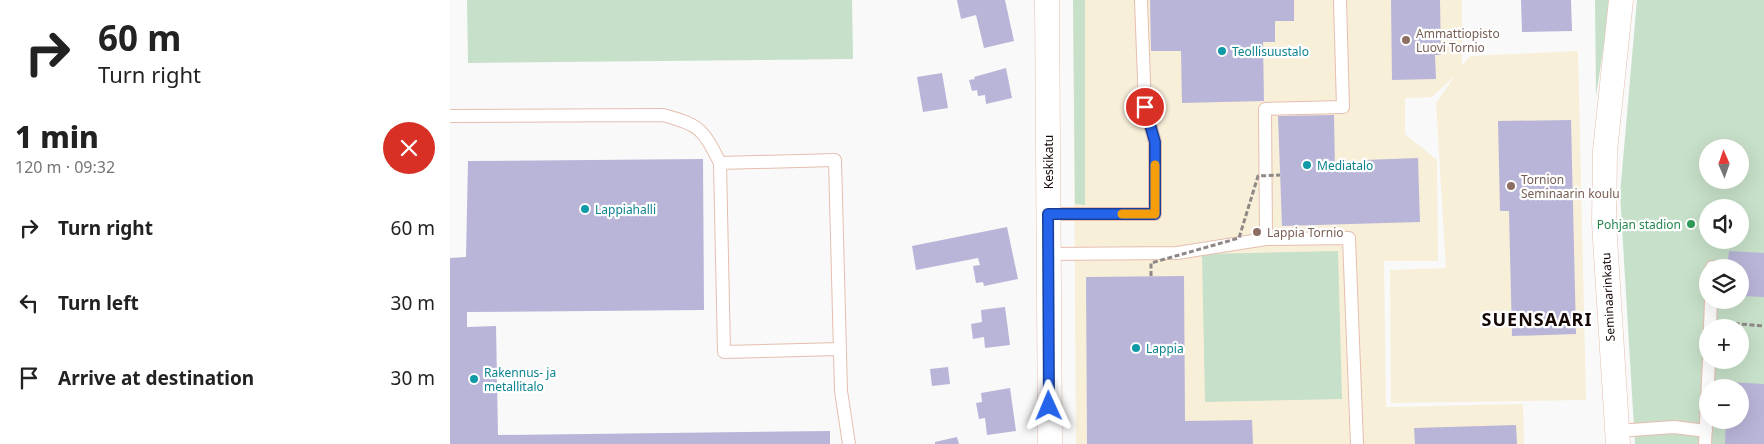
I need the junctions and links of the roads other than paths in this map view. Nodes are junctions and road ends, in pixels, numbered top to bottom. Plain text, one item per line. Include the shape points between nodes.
1 (1047, 0) edge
2 (1142, 0) edge
3 (1340, 0) edge
4 (1621, 0) edge
5 (450, 116) edge
6 (720, 163) junction
7 (1048, 214) junction
8 (1266, 239) junction
9 (1048, 254) junction
10 (839, 349) junction
11 (1708, 369) edge
12 (1618, 437) edge
13 (1705, 438) edge
14 (848, 444) edge
15 (1050, 444) edge
16 (1357, 444) edge

1 - 7 street, Keskikatu
2 - 7 lane via 1145,107 1155,142 1155,214
3 - 8 lane via 1343,107 1265,109
4 - 12 street, Seminaarinkatu via 1605,151 1604,214
5 - 6 lane via 663,115 690,122 707,138
6 - 10 lane via 835,160
6 - 10 lane via 724,352
7 - 9 street, Keskikatu
8 - 9 lane via 1177,253
8 - 16 lane via 1349,238
9 - 15 street, Keskikatu
10 - 14 lane
11 - 13 lane
12 - 13 lane via 1674,427

